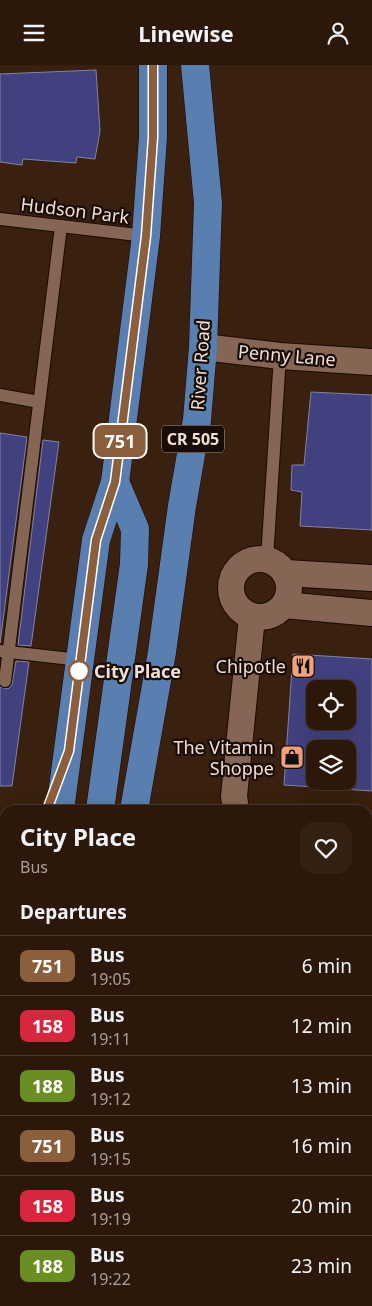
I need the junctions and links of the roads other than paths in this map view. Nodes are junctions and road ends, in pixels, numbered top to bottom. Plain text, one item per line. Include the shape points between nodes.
1 (152, 65) edge
2 (195, 65) edge
3 (0, 219) edge
4 (61, 226) junction
5 (146, 236) junction
6 (203, 347) junction
7 (280, 356) junction
8 (372, 361) edge
9 (0, 395) edge
10 (40, 402) junction
11 (115, 482) junction
12 (276, 566) junction
13 (372, 578) edge
14 (284, 605) junction
15 (372, 613) edge
16 (252, 617) junction
17 (4, 651) edge
18 (80, 660) junction
19 (5, 681) dead end
20 (69, 751) junction
21 (143, 758) junction
22 (49, 805) edge
23 (61, 805) edge
24 (101, 805) edge
25 (135, 805) edge
26 (150, 805) edge
27 (235, 805) edge

1 - 5 main road via 153,137
2 - 6 main road, River Road / CR 505 via 208,203
3 - 4 lane, Hudson Park
4 - 5 lane, Hudson Park
4 - 10 lane
5 - 11 main road
6 - 7 street, Penny Lane
6 - 21 main road, River Road / CR 505 via 197,420
7 - 8 street, Penny Lane
7 - 12 lane
9 - 10 lane
10 - 17 lane
11 - 18 main road via 96,540
11 - 24 main road via 134,529 134,564
12 - 13 street
12 - 14 street via 289,583
12 - 16 street via 255,558 236,570 230,592 234,603
14 - 15 street
14 - 16 street via 275,613
16 - 27 street
17 - 18 lane
17 - 19 lane
18 - 20 main road
20 - 22 main road
20 - 23 main road
21 - 25 main road, River Road / CR 505
21 - 26 main road

